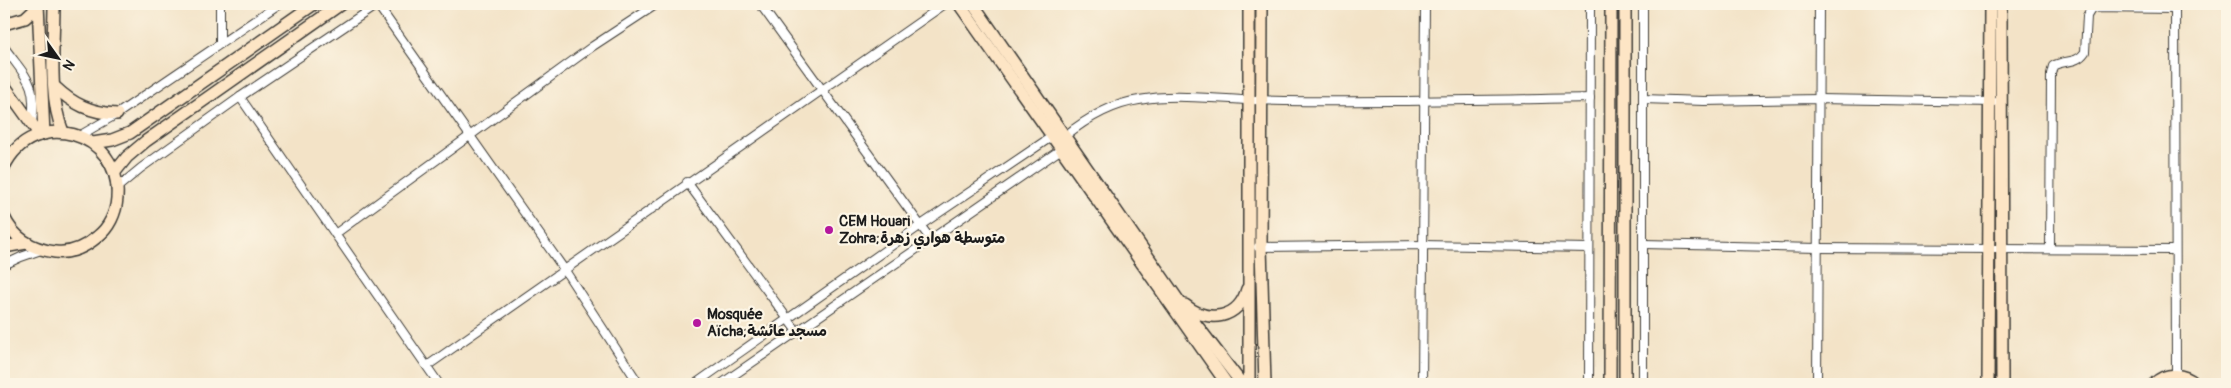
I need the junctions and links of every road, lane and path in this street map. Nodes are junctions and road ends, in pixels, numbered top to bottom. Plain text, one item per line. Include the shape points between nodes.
1 (54, 4) edge
2 (220, 4) edge
3 (279, 4) edge
4 (314, 4) edge
5 (341, 4) edge
6 (378, 4) edge
7 (657, 4) edge
8 (760, 4) edge
9 (944, 4) edge
10 (959, 4) edge
11 (973, 4) edge
12 (1249, 4) edge
13 (1262, 4) edge
14 (1425, 4) edge
15 (1590, 4) edge
16 (1611, 4) edge
17 (1625, 4) edge
18 (1643, 4) edge
19 (1819, 4) edge
20 (1990, 4) edge
21 (2001, 4) edge
22 (38, 5) edge
23 (2175, 7) edge
24 (4, 24) edge
25 (220, 44) junction
26 (4, 47) edge
27 (4, 85) edge
28 (55, 87) junction
29 (822, 90) junction
30 (240, 98) junction
31 (1590, 98) junction
32 (1644, 99) junction
33 (1819, 99) junction
34 (1249, 100) junction
35 (1261, 100) junction
36 (1424, 100) junction
37 (1996, 102) junction
38 (116, 114) junction
39 (32, 124) junction
40 (63, 132) junction
41 (42, 134) junction
42 (470, 135) junction
43 (79, 136) junction
44 (1065, 136) junction
45 (1051, 137) junction
46 (93, 143) junction
47 (1060, 150) junction
48 (4, 164) edge
49 (115, 172) junction
50 (688, 182) junction
51 (118, 187) junction
52 (4, 217) edge
53 (920, 225) junction
54 (335, 234) junction
55 (931, 240) junction
56 (26, 243) junction
57 (1644, 244) junction
58 (1423, 245) junction
59 (4, 247) edge
60 (1249, 247) junction
61 (1261, 247) junction
62 (1589, 248) junction
63 (1818, 248) junction
64 (1995, 248) junction
65 (2050, 248) junction
66 (42, 250) junction
67 (2174, 250) junction
68 (4, 265) edge
69 (564, 269) junction
70 (1249, 282) junction
71 (1172, 291) junction
72 (787, 319) junction
73 (798, 333) junction
74 (427, 366) junction
75 (2176, 375) junction
76 (440, 384) edge
77 (639, 384) edge
78 (695, 384) edge
79 (721, 384) edge
80 (1226, 384) edge
81 (1242, 384) edge
82 (1249, 384) edge
83 (1265, 384) edge
84 (1422, 384) edge
85 (1589, 384) edge
86 (1610, 384) edge
87 (1625, 384) edge
88 (1644, 384) edge
89 (1817, 384) edge
90 (1988, 384) edge
91 (2002, 384) edge
92 (2154, 384) edge
93 (2196, 384) edge

1 - 28 street
2 - 25 street
3 - 25 street
4 - 46 street via 130,132 112,140
5 - 49 street via 140,145
6 - 30 street
6 - 42 street
7 - 42 street
8 - 29 street
9 - 29 street
10 - 45 street
11 - 44 street
12 - 34 street
13 - 35 street
14 - 36 street
15 - 31 street
16 - 86 street
17 - 87 street
18 - 32 street
19 - 33 street
20 - 37 street
21 - 37 street
22 - 24 street via 25,18
22 - 41 street
23 - 65 street via 2092,8 2087,16 2085,52 2075,62 2053,66
23 - 67 street
25 - 38 street
26 - 39 street via 33,90
27 - 39 street
28 - 38 street via 83,107
28 - 40 street via 56,110
29 - 50 street
29 - 53 street
30 - 51 street
30 - 54 street
31 - 36 street
31 - 62 street
32 - 33 street
32 - 57 street
33 - 37 street
33 - 63 street
34 - 35 street
34 - 44 street via 1164,96 1136,100 1086,120
34 - 60 street
35 - 36 street
35 - 61 street
36 - 58 street
37 - 64 street
38 - 43 street
39 - 41 street
40 - 41 street
40 - 43 street
41 - 48 street via 26,141
42 - 54 street
42 - 69 street
43 - 46 street
44 - 45 street
44 - 47 street
44 - 71 street
45 - 47 street
45 - 53 street
46 - 49 street
47 - 55 street
47 - 80 street
49 - 51 street
50 - 69 street
50 - 72 street
51 - 66 street via 112,219 96,238 74,250
52 - 56 street via 15,235
53 - 55 street
53 - 72 street
54 - 74 street
55 - 73 street
56 - 59 street
56 - 66 street
57 - 63 street
57 - 88 street
58 - 61 street
58 - 62 street
58 - 84 street
60 - 61 street
60 - 70 street
61 - 83 street
62 - 85 street
63 - 64 street
63 - 89 street
64 - 65 street
64 - 90 street
64 - 91 street
65 - 67 street
66 - 68 street
67 - 75 street
69 - 74 street
69 - 77 street
70 - 71 street via 1245,298 1238,306 1217,317 1194,312
70 - 82 street
71 - 81 street
72 - 73 street
72 - 78 street
73 - 79 street
74 - 76 street
75 - 92 street via 2166,376
75 - 93 street

